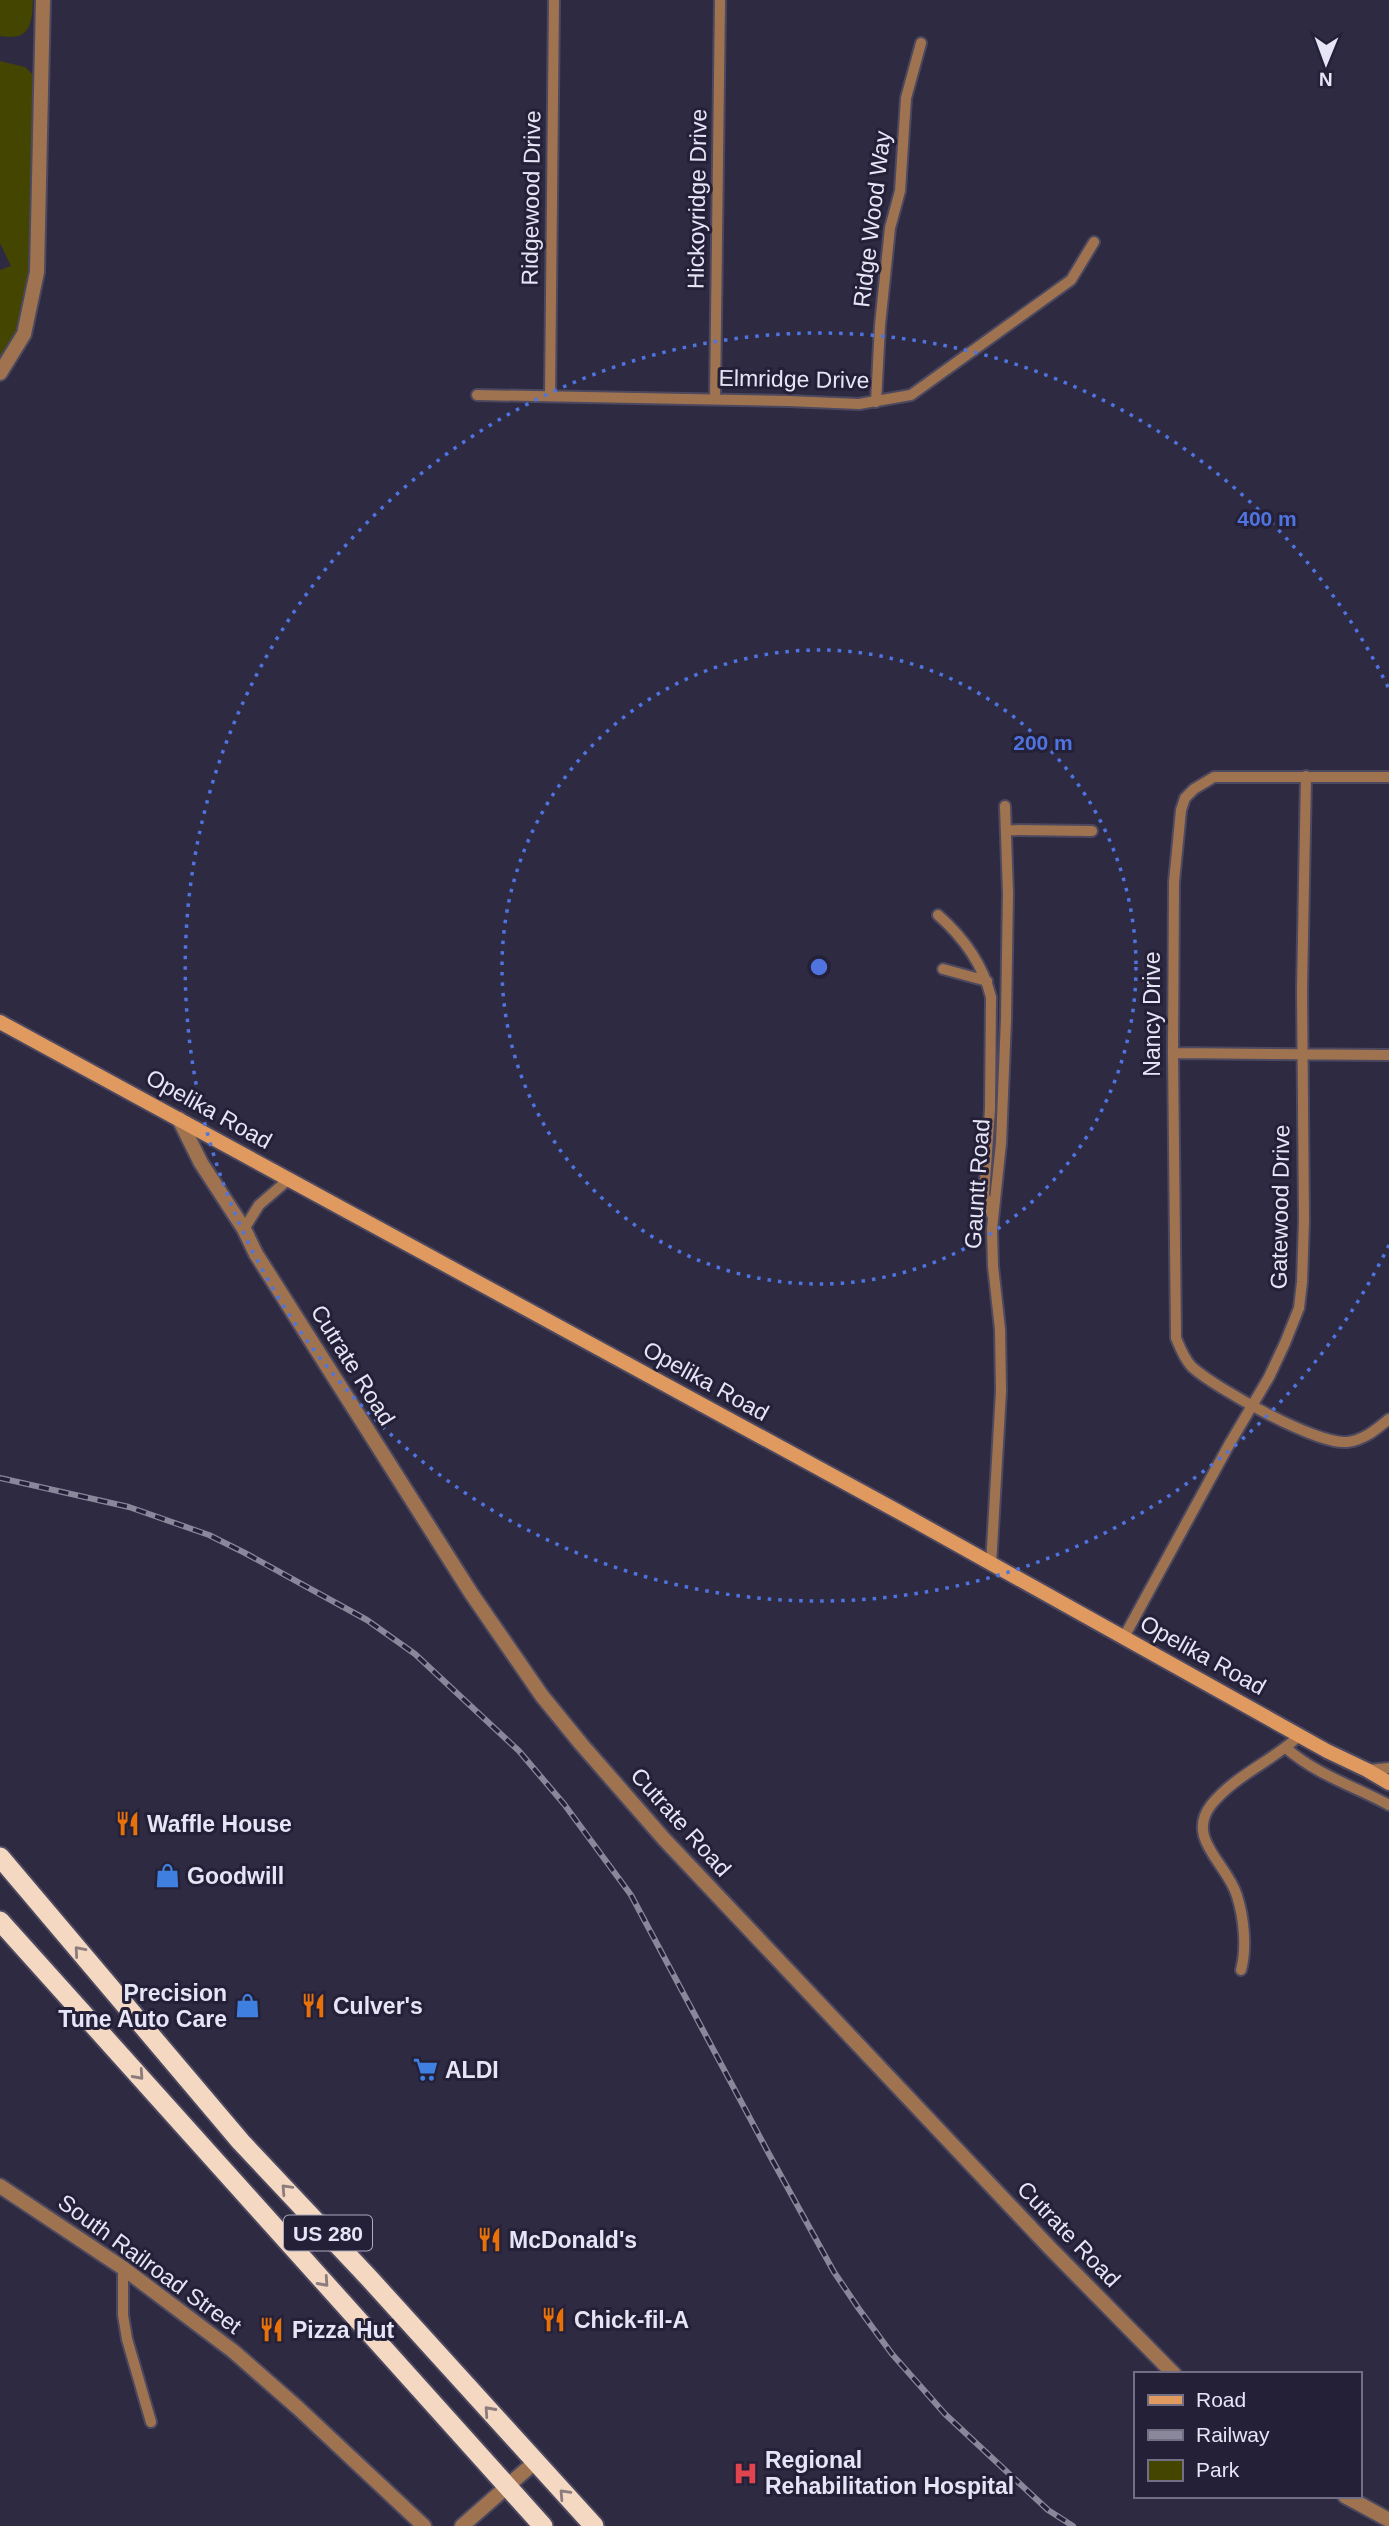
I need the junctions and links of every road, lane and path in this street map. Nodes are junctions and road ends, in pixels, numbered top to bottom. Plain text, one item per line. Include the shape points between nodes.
1 (43, 0) edge
2 (554, 0) edge
3 (720, 0) edge
4 (921, 43) dead end
5 (1094, 242) dead end
6 (0, 373) edge
7 (477, 395) dead end
8 (550, 396) junction
9 (715, 399) junction
10 (876, 402) junction
11 (1306, 776) junction
12 (1389, 777) edge
13 (1006, 806) dead end
14 (1007, 830) junction
15 (1092, 831) dead end
16 (938, 915) dead end
17 (943, 970) dead end
18 (987, 981) junction
19 (0, 1022) edge
20 (1173, 1053) junction
21 (1303, 1055) junction
22 (1389, 1055) edge
23 (179, 1119) junction
24 (289, 1179) junction
25 (992, 1215) junction
26 (244, 1229) junction
27 (1252, 1406) junction
28 (1389, 1419) edge
29 (992, 1566) junction
30 (1124, 1637) junction
31 (1300, 1735) junction
32 (1286, 1748) junction
33 (1389, 1768) edge
34 (1367, 1770) junction
35 (1389, 1783) edge
36 (1389, 1805) edge
37 (0, 1857) edge
38 (0, 1921) edge
39 (1241, 1970) dead end
40 (0, 2186) edge
41 (123, 2268) junction
42 (1172, 2372) edge
43 (152, 2422) dead end
44 (535, 2462) junction
45 (506, 2487) junction
46 (1349, 2498) edge
47 (1389, 2519) edge
48 (424, 2526) edge
49 (461, 2526) edge
50 (543, 2526) edge
51 (594, 2526) edge

1 - 6 street via 37,272 24,334
2 - 8 street, Ridgewood Drive
3 - 9 street, Hickoyridge Drive
4 - 10 street, Ridge Wood Way via 906,98 900,191 890,229 880,325
5 - 10 street, Elmridge Drive via 1071,280 911,396
7 - 8 street, Elmridge Drive
8 - 9 street, Elmridge Drive
9 - 10 street, Elmridge Drive
11 - 12 street, Nancy Drive
11 - 20 street, Nancy Drive via 1214,777 1185,797 1174,882
11 - 21 street, Gatewood Drive
13 - 14 street, Gauntt Road
14 - 15 street
14 - 25 street, Gauntt Road via 1006,1019 1001,1143
16 - 18 street via 964,942
17 - 18 street
18 - 25 street via 992,1047 984,1195
19 - 23 main road, Opelika Road
20 - 21 street
20 - 27 street, Nancy Drive via 1177,1338 1191,1366
21 - 22 street
21 - 27 street, Gatewood Drive via 1304,1232 1299,1308
23 - 24 main road, Opelika Road
23 - 26 street, Cutrate Road
24 - 26 street via 258,1205
24 - 29 main road, Opelika Road
25 - 29 street, Gauntt Road via 1001,1391
26 - 42 street, Cutrate Road via 471,1594 574,1735 673,1849
27 - 28 street, Nancy Drive via 1323,1439 1347,1442 1370,1434
27 - 30 street, Gatewood Drive
29 - 30 main road, Opelika Road
30 - 31 main road, Opelika Road
31 - 32 street
31 - 34 main road, Opelika Road
32 - 36 street via 1321,1774
32 - 39 street via 1216,1799 1204,1819 1205,1843 1228,1873 1237,1896 1244,1945
33 - 34 street
34 - 35 main road, Opelika Road
44 -> 37 highway, US 280 via 241,2143
38 -> 45 highway, US 280
40 - 41 street, South Railroad Street
41 - 43 street via 127,2339
41 - 48 street, South Railroad Street via 233,2351
44 - 45 street
51 -> 44 highway, US 280
45 - 49 street
45 - 50 highway, US 280
46 - 47 street

